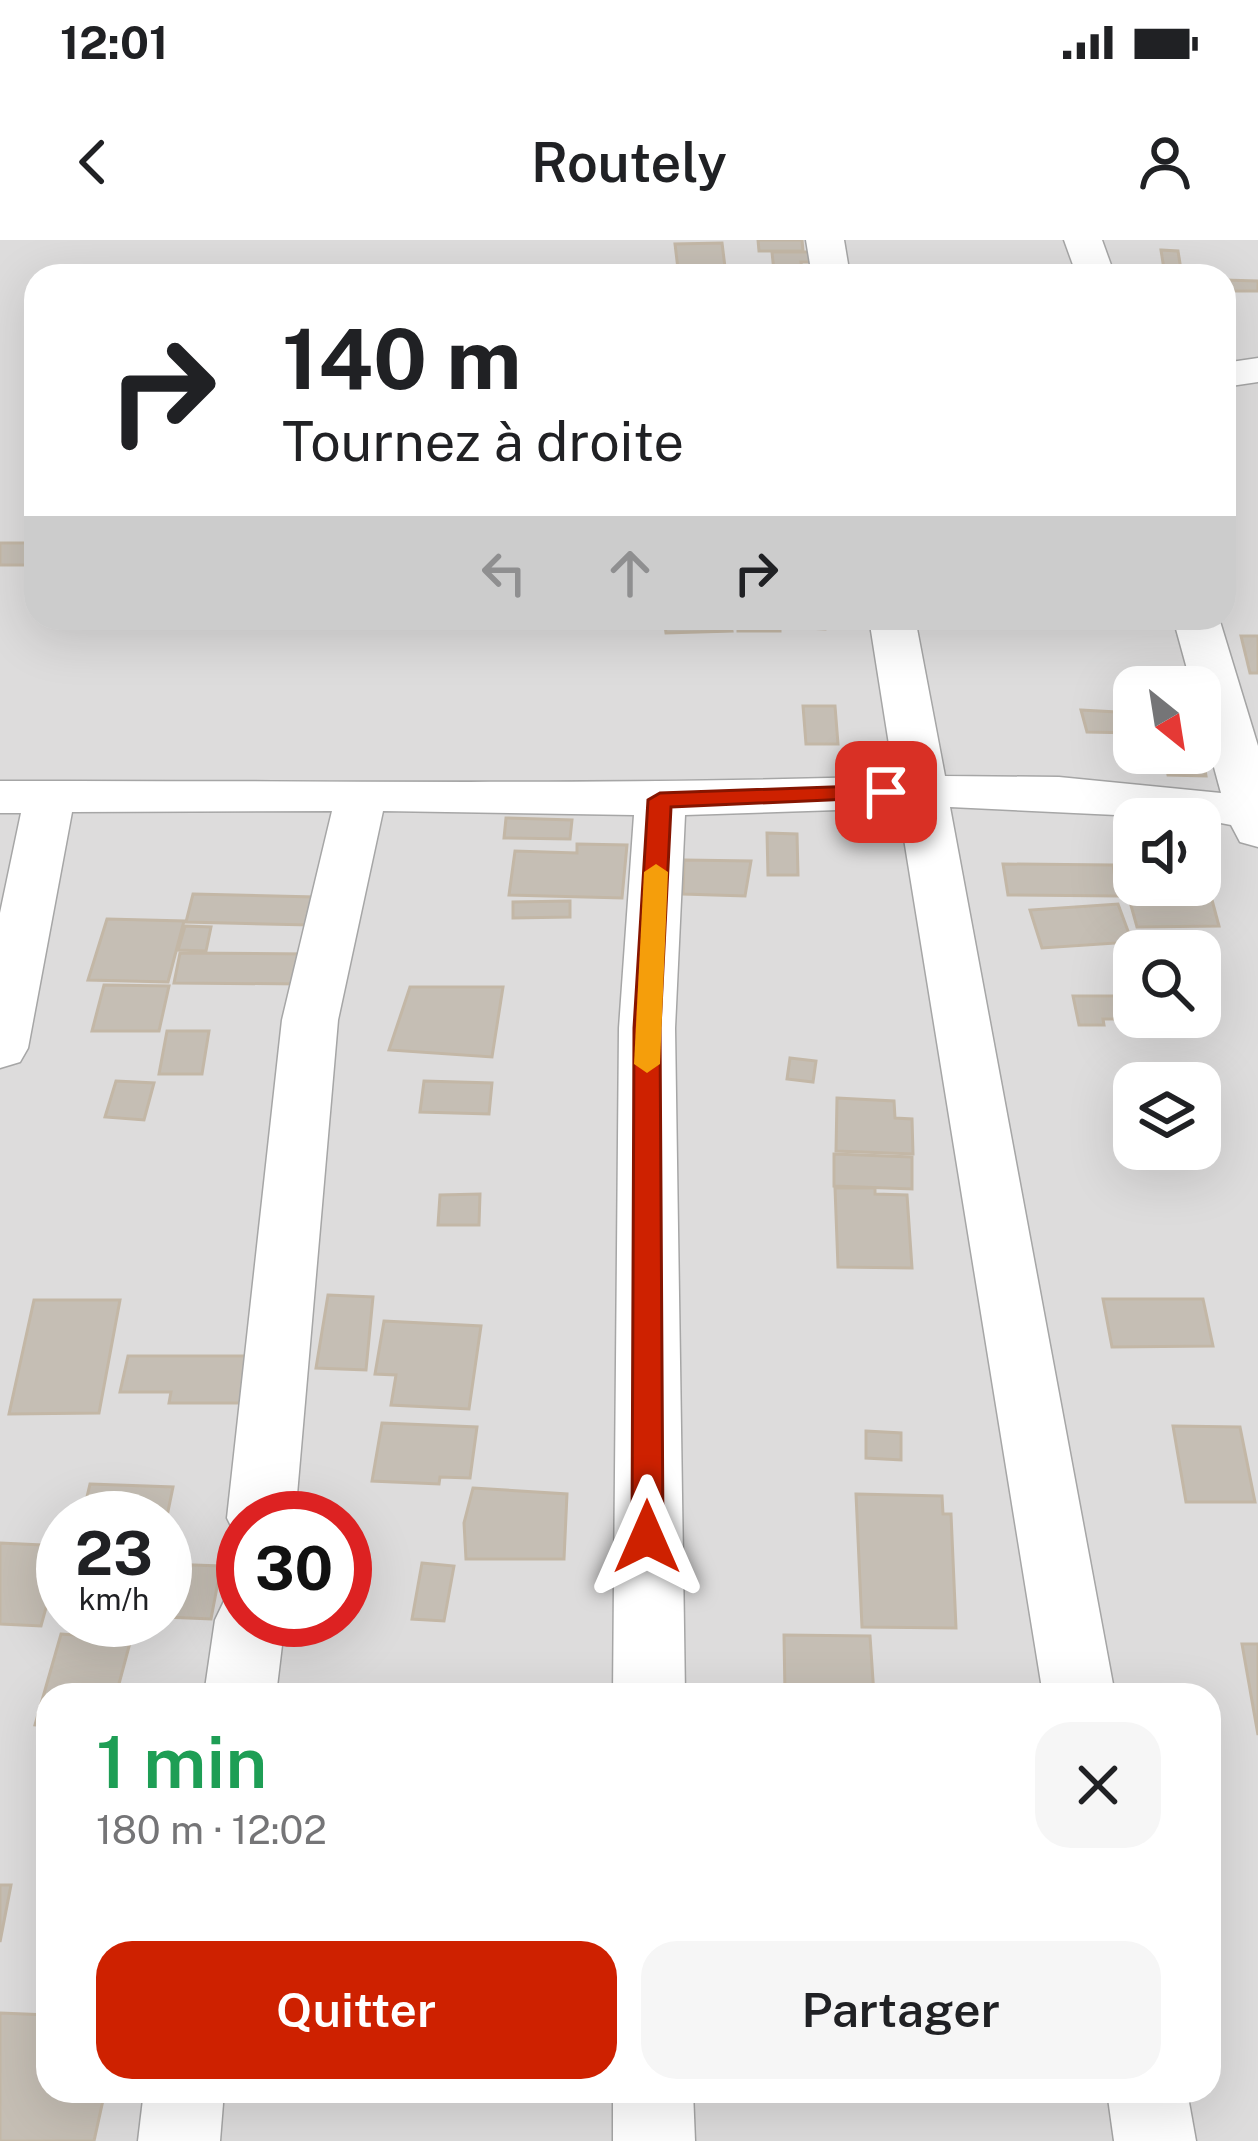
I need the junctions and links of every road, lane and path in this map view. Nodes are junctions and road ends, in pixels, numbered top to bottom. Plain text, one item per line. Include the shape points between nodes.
1 (894, 630) edge
2 (1200, 630) edge
3 (923, 791) junction
4 (25, 796) edge
5 (361, 796) junction
6 (660, 800) junction
7 (1256, 818) edge
8 (0, 1048) edge
9 (263, 1491) edge
10 (246, 1647) edge
11 (242, 1683) edge
12 (649, 1683) edge
13 (1076, 1683) edge
14 (183, 2103) edge
15 (653, 2103) edge
16 (1149, 2103) edge
17 (179, 2141) edge
18 (654, 2141) edge
19 (1156, 2141) edge

1 - 3 street
2 - 7 street
3 - 6 street
3 - 7 street via 1159,799
3 - 13 street
4 - 5 street
4 - 8 street
5 - 6 street
5 - 9 street via 310,1019
6 - 12 street via 646,1051
10 - 11 street
14 - 17 street
15 - 18 street
16 - 19 street

